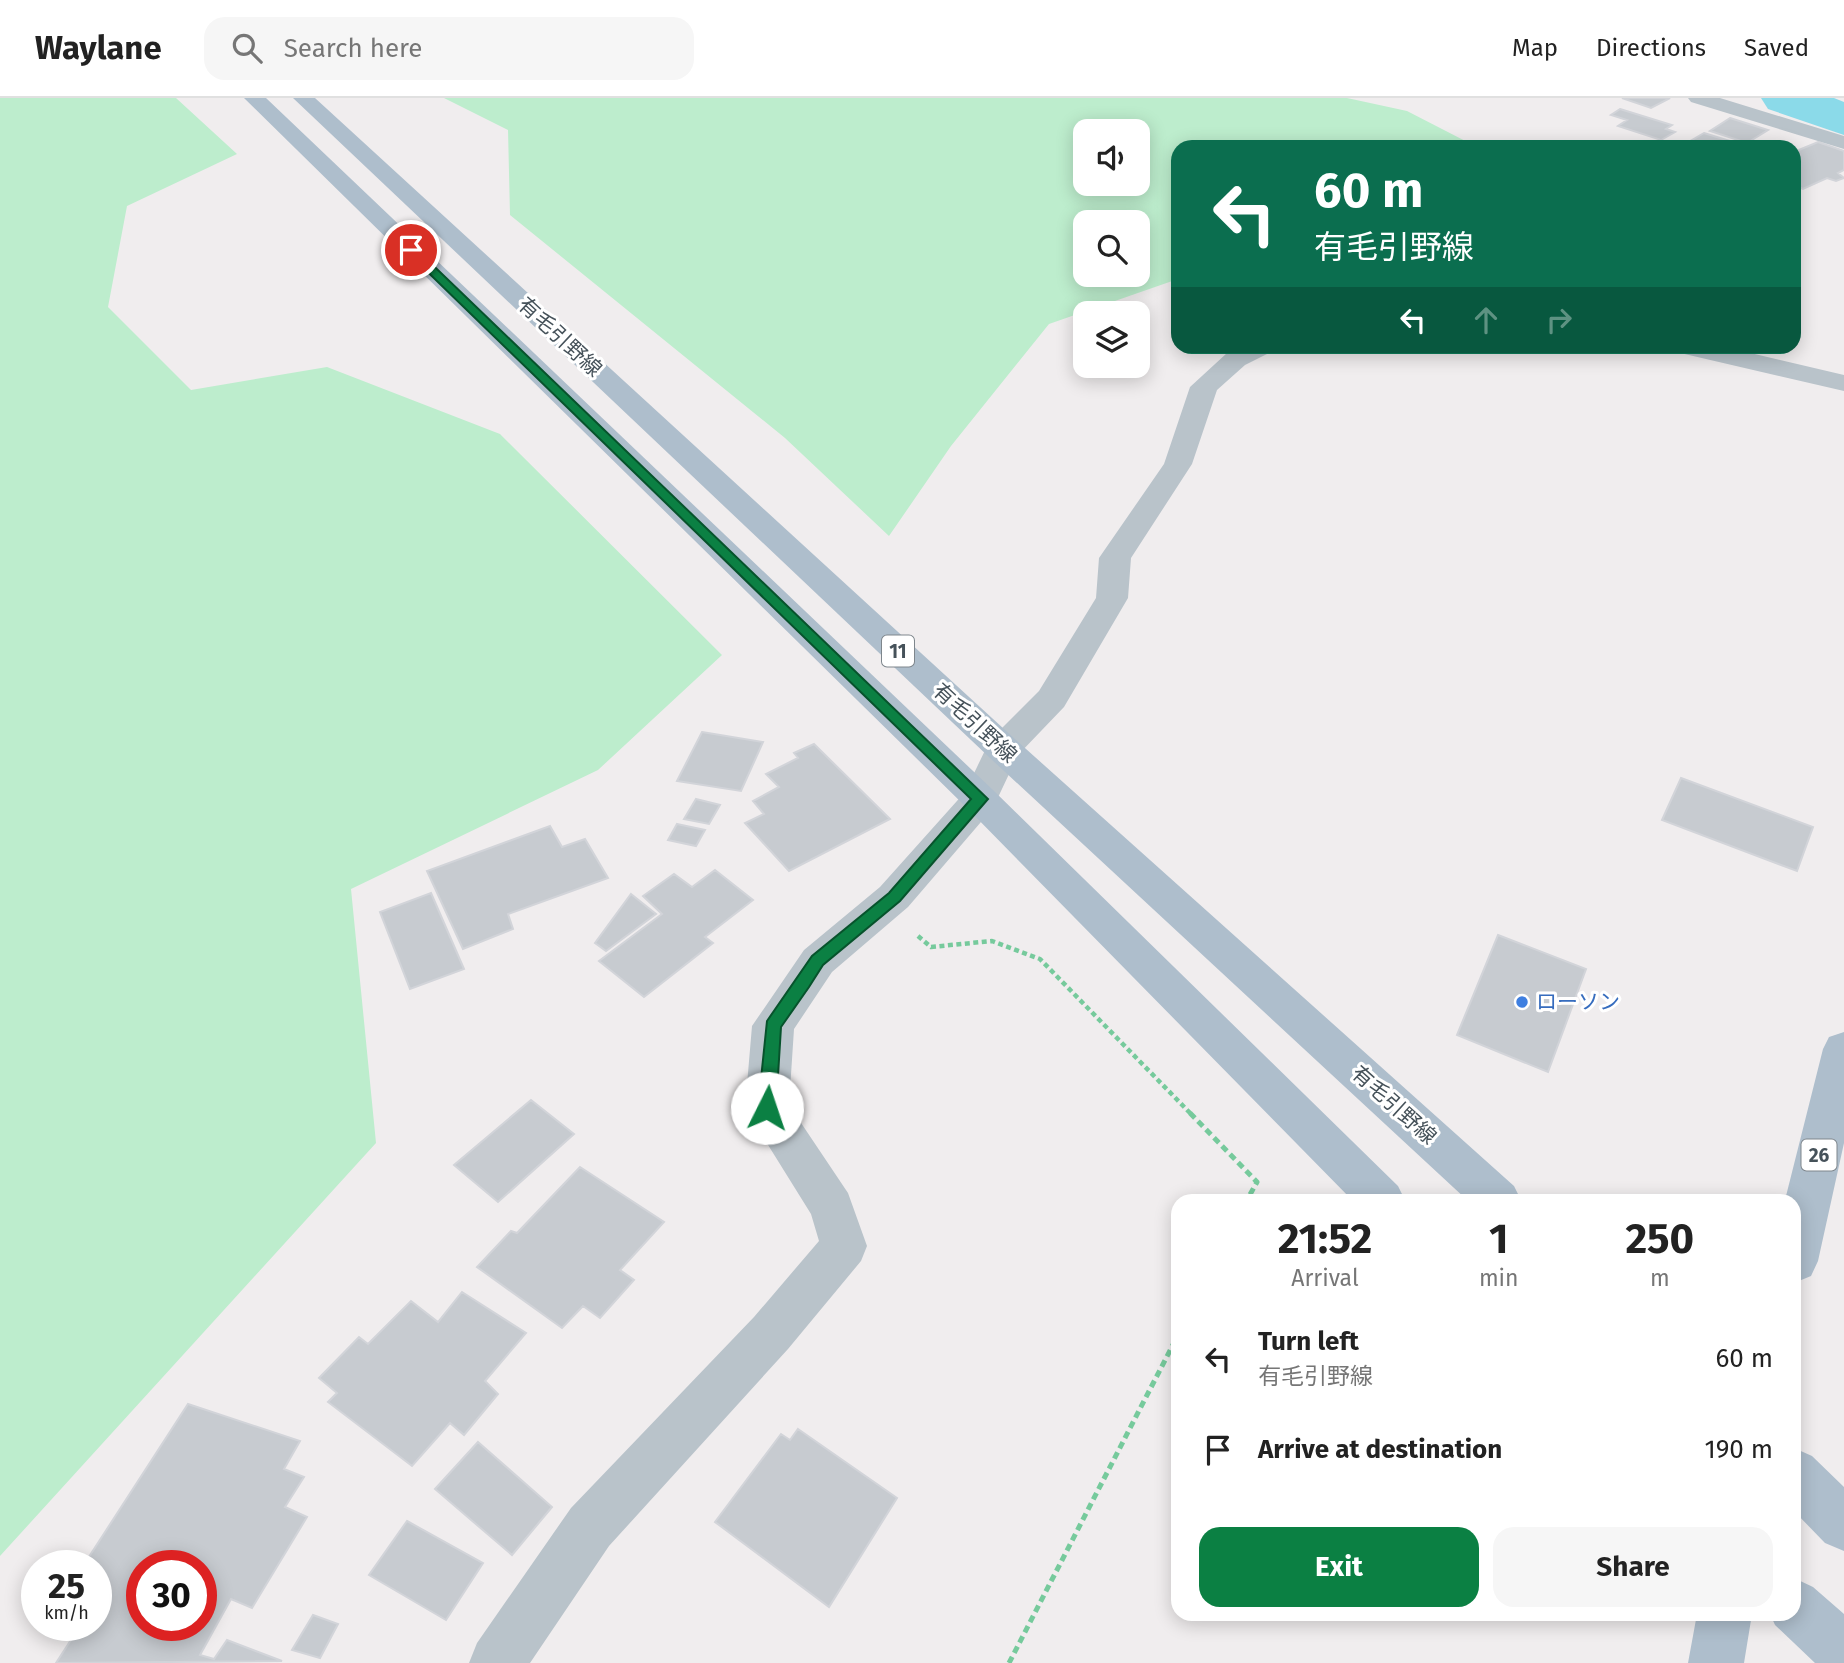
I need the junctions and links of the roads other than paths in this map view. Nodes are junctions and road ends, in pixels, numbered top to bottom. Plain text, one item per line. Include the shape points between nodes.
1 (254, 98) edge
2 (303, 98) edge
3 (1698, 98) edge
4 (1844, 143) edge
5 (1246, 354) edge
6 (1719, 354) edge
7 (1844, 383) edge
8 (1003, 749) junction
9 (980, 799) junction
10 (1844, 1049) edge
11 (1376, 1194) edge
12 (1491, 1194) edge
13 (1801, 1231) edge
14 (1801, 1481) edge
15 (1844, 1524) edge
16 (1801, 1611) edge
17 (1724, 1621) edge
18 (1840, 1642) edge
19 (496, 1663) edge
20 (1716, 1663) edge

1 - 9 main road, 有毛引野線 / 11
2 - 8 main road, 有毛引野線 / 11
3 - 4 street
5 - 8 street via 1204,387 1178,464 1115,558 1112,598 1052,699
6 - 7 street
8 - 9 street
8 - 12 main road, 有毛引野線 / 11
9 - 11 main road, 有毛引野線 / 11
9 - 19 street via 894,897 818,961 773,1026 767,1108 832,1207 844,1246 771,1333 590,1527
10 - 13 main road, 26
14 - 15 main road
16 - 18 main road
17 - 20 main road

